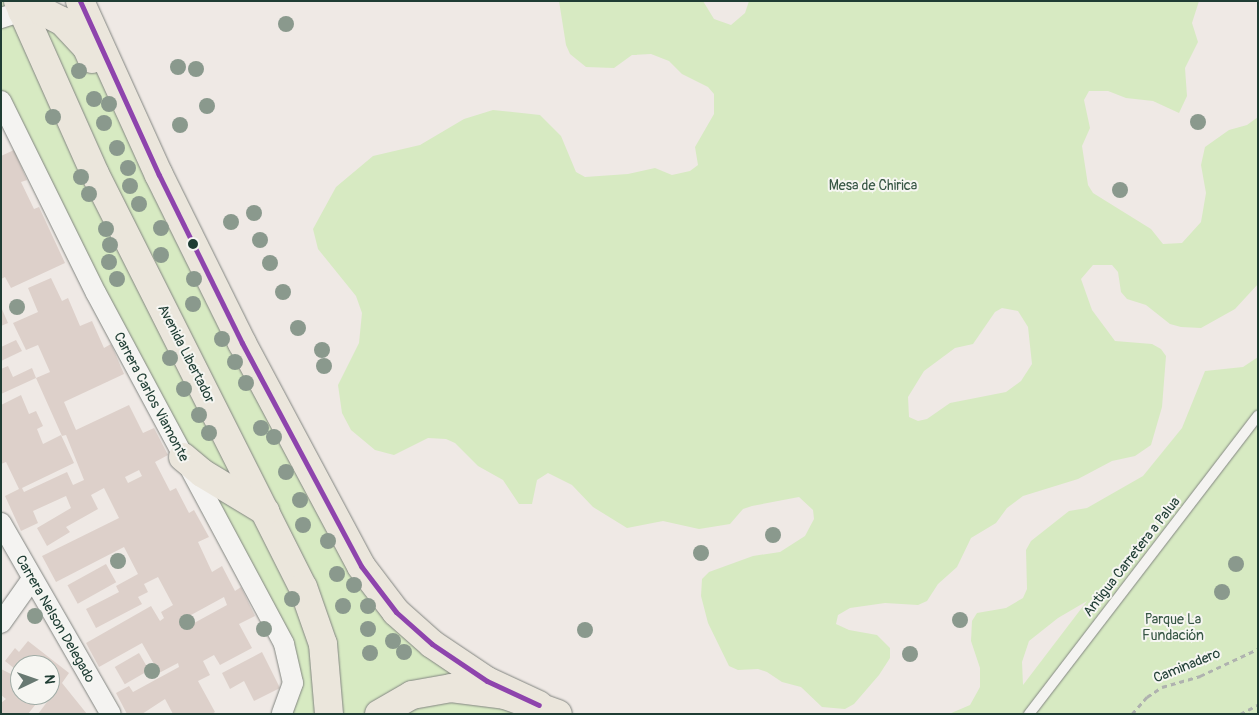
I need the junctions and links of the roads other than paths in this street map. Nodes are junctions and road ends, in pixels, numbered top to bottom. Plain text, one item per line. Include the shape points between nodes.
1 (80, 1) edge
2 (19, 8) edge
3 (1, 101) edge
4 (137, 128) junction
5 (1258, 416) edge
6 (184, 457) junction
7 (267, 514) junction
8 (1, 523) edge
9 (32, 579) junction
10 (1, 623) edge
11 (549, 710) edge
12 (111, 714) edge
13 (282, 714) edge
14 (330, 714) edge
15 (379, 714) edge
16 (1029, 714) edge

1 - 4 main road
2 - 4 main road via 38,9 69,27 86,48 111,99
2 - 7 main road, Avenida Libertador via 95,174
3 - 6 street, Carrera Carlos Viamonte via 96,293
4 - 11 main road via 242,343 361,566 396,612 432,644 486,680
5 - 16 lane, Antigua Carretera a Palua
6 - 7 main road via 202,473 255,503
6 - 13 street, Carrera Carlos Viamonte via 284,644 292,670 291,694
7 - 14 main road, Avenida Libertador via 316,618 328,679
8 - 9 street, Carrera Nelson Delegado
9 - 10 street
9 - 12 street, Carrera Nelson Delegado
11 - 15 main road via 477,688 451,688 412,695

